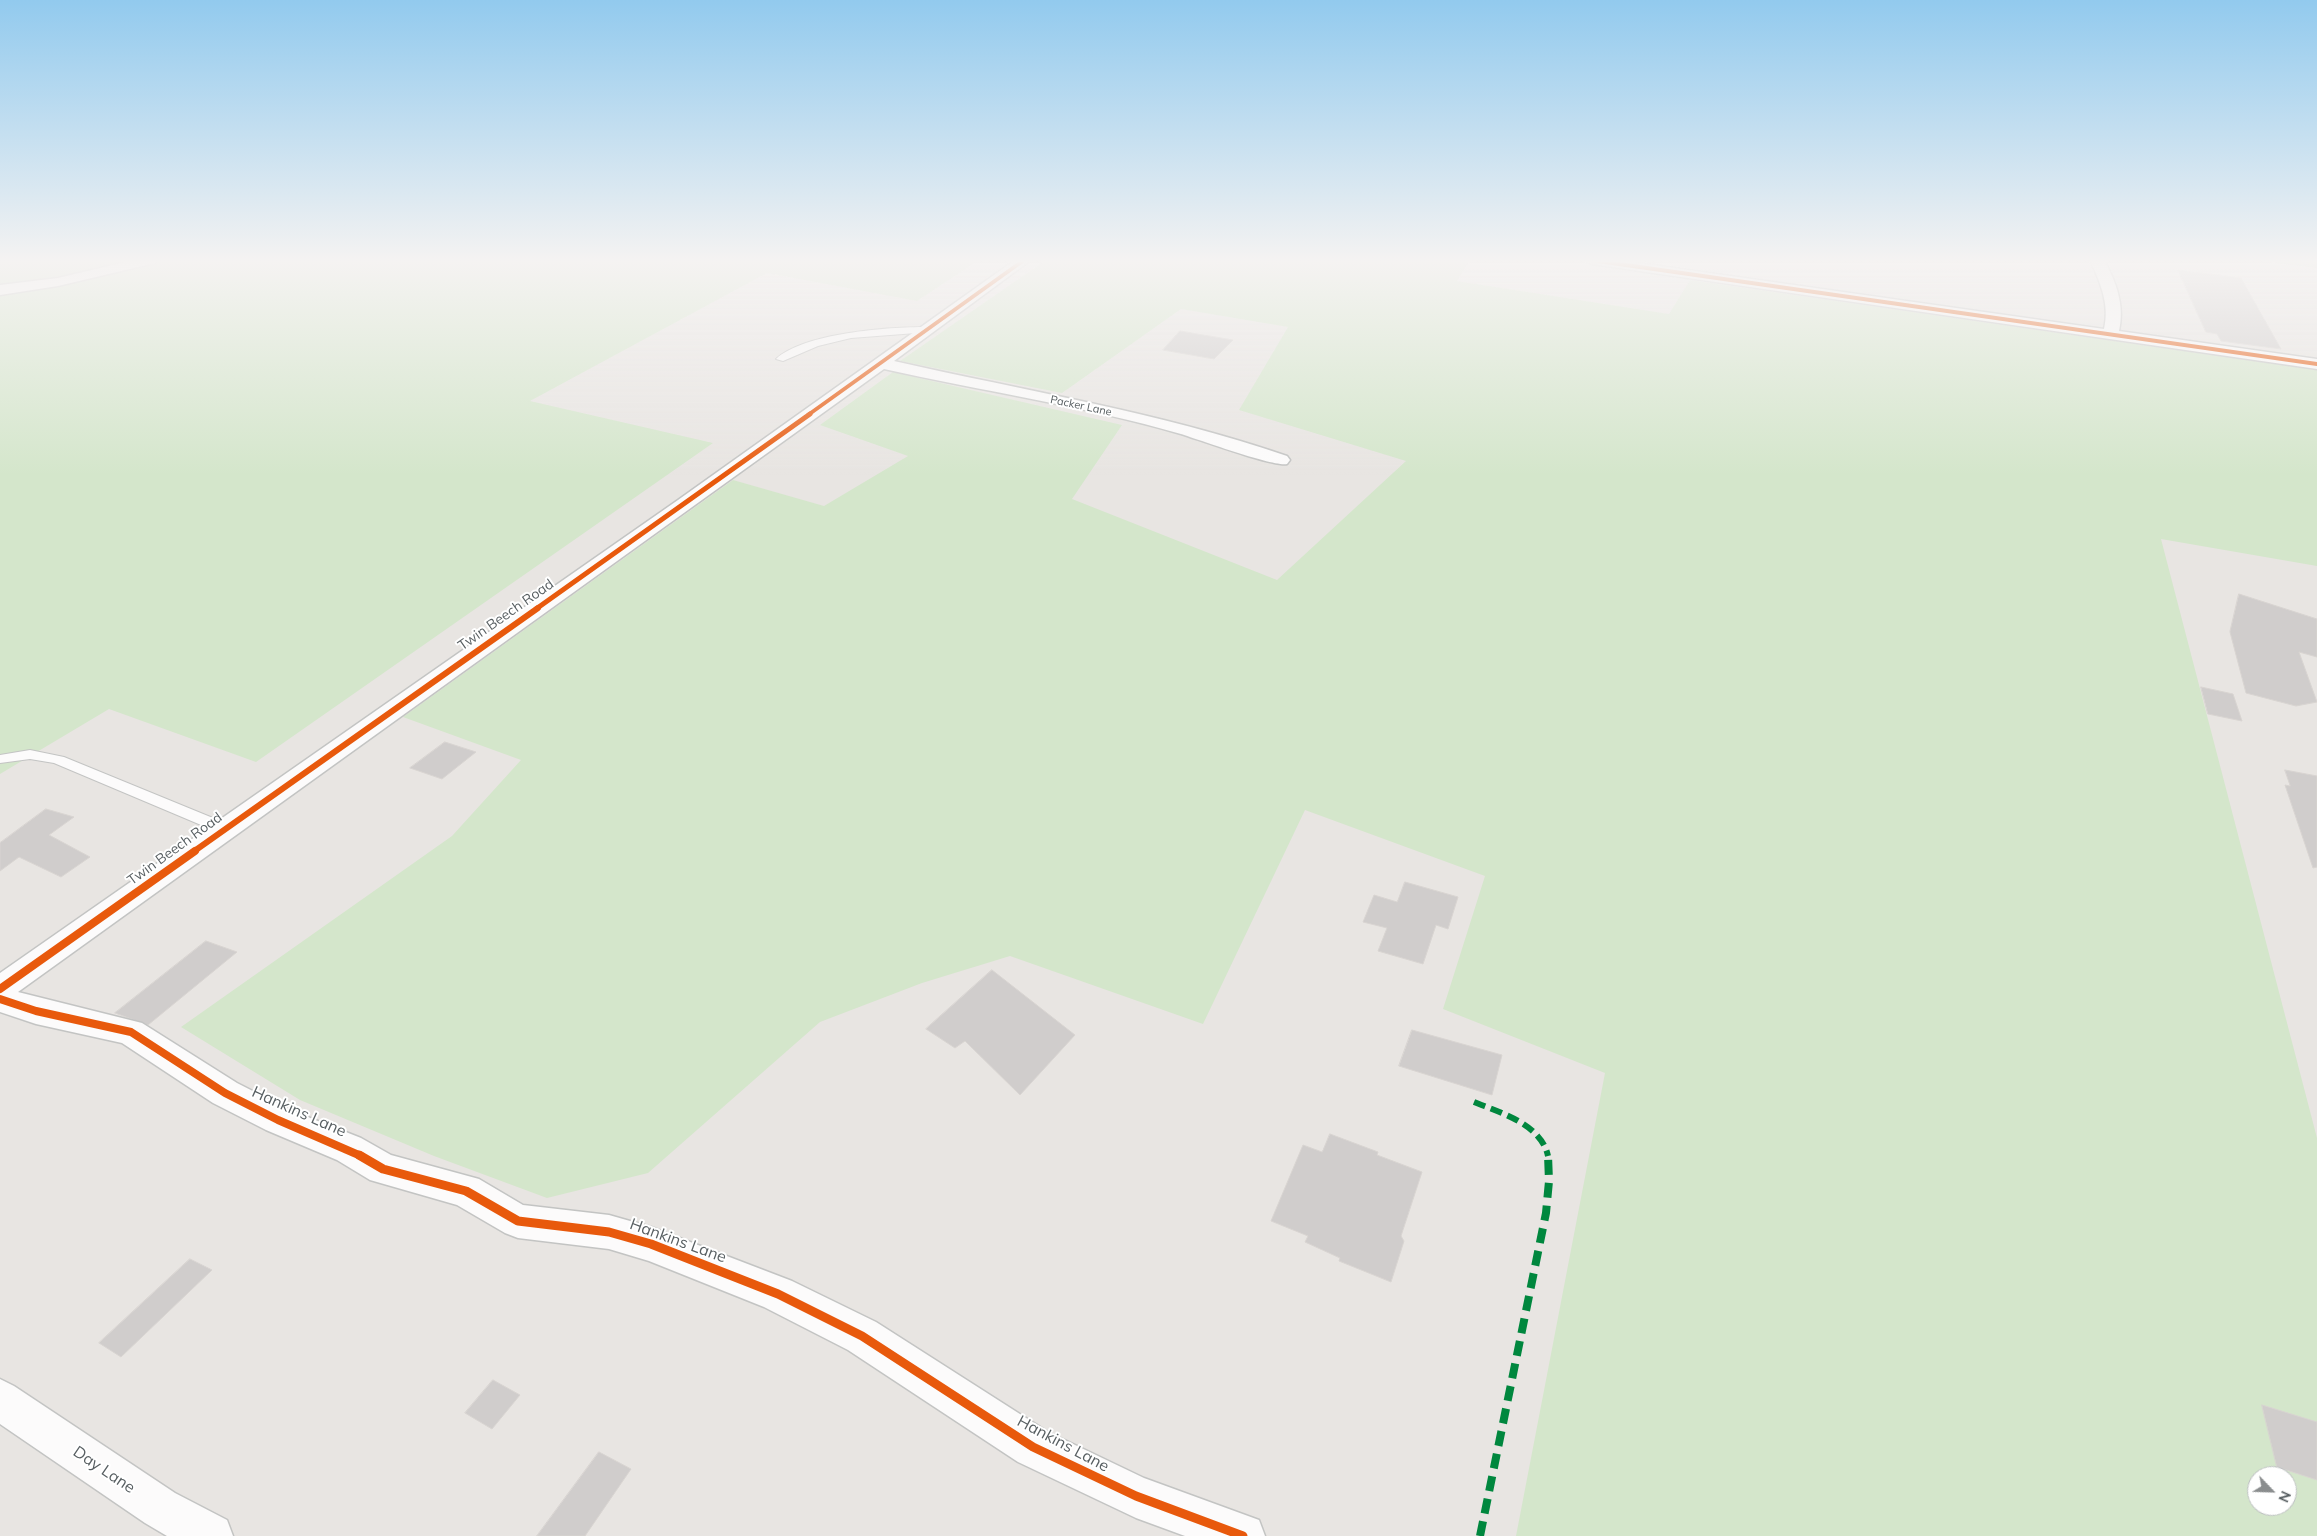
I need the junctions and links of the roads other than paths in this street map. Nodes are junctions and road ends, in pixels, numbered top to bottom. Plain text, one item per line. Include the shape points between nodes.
1 (864, 332) edge
2 (924, 332) edge
3 (2087, 332) edge
4 (2111, 332) edge
5 (2110, 335) junction
6 (780, 359) dead end
7 (880, 363) junction
8 (2317, 364) edge
9 (1280, 460) dead end
10 (0, 759) edge
11 (224, 828) junction
12 (0, 989) edge
13 (0, 999) edge
14 (0, 1400) edge
15 (211, 1536) edge
16 (1243, 1536) edge

1 - 6 lane via 813,344
2 - 7 street, Twin Beech Road
3 - 5 street
4 - 5 street
5 - 8 street
7 - 9 street, Packer Lane via 1185,430 1244,446
7 - 11 street, Twin Beech Road via 677,510
10 - 11 lane via 36,754 59,760
11 - 12 street, Twin Beech Road
13 - 16 street, Hankins Lane via 36,1011 131,1032 225,1093 278,1120 349,1149 383,1169 466,1191 518,1221 609,1232 651,1244 778,1294 862,1336 1033,1447 1136,1496
14 - 15 street, Day Lane via 153,1503

